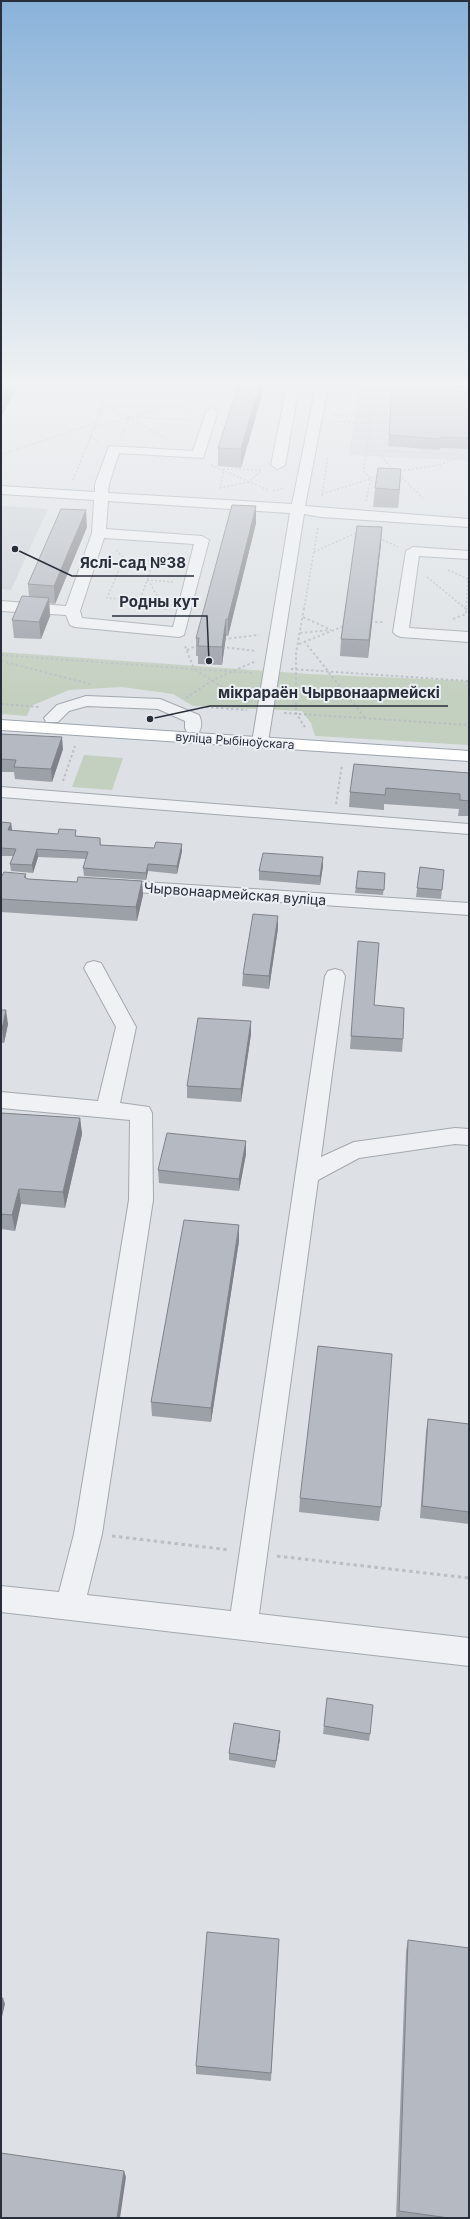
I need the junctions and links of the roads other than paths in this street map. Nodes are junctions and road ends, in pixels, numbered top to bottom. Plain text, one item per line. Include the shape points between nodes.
1 (1, 490) edge
2 (101, 490) edge
3 (302, 490) edge
4 (100, 496) junction
5 (298, 509) junction
6 (469, 523) edge
7 (99, 533) junction
8 (469, 554) edge
9 (1, 606) edge
10 (72, 611) junction
11 (469, 637) edge
12 (1, 715) edge
13 (52, 718) junction
14 (1, 725) edge
15 (193, 733) junction
16 (261, 737) junction
17 (469, 746) edge
18 (469, 756) edge
19 (1, 792) edge
20 (469, 829) edge
21 (96, 884) edge
22 (469, 909) edge
23 (94, 968) dead end
24 (335, 976) dead end
25 (1, 1100) edge
26 (107, 1110) junction
27 (469, 1137) edge
28 (307, 1174) junction
29 (1, 1599) edge
30 (70, 1606) junction
31 (243, 1626) junction
32 (469, 1652) edge

1 - 4 street
2 - 4 street
3 - 5 street
4 - 5 street
4 - 7 street
5 - 6 street via 321,513
5 - 16 street via 273,665 259,711
7 - 10 street
7 - 10 street via 202,540 192,583 184,638 75,622
8 - 11 street via 413,551 401,632
9 - 10 street
12 - 13 main road, вуліца Рыбіноўскага
13 - 15 main road, вуліца Рыбіноўскага
13 - 15 street via 63,708 86,702 160,704 193,719
14 - 15 main road, вуліца Рыбіноўскага
15 - 16 main road, вуліца Рыбіноўскага
16 - 17 main road, вуліца Рыбіноўскага via 306,735
16 - 18 main road, вуліца Рыбіноўскага
19 - 20 street
21 - 22 street, Чырвонаармейская вуліца
23 - 26 street via 126,1027
24 - 28 street
25 - 26 street
26 - 30 street via 141,1113 141,1200 88,1534
27 - 28 street via 455,1136 354,1150
28 - 31 street
29 - 30 street
30 - 31 street
31 - 32 street

